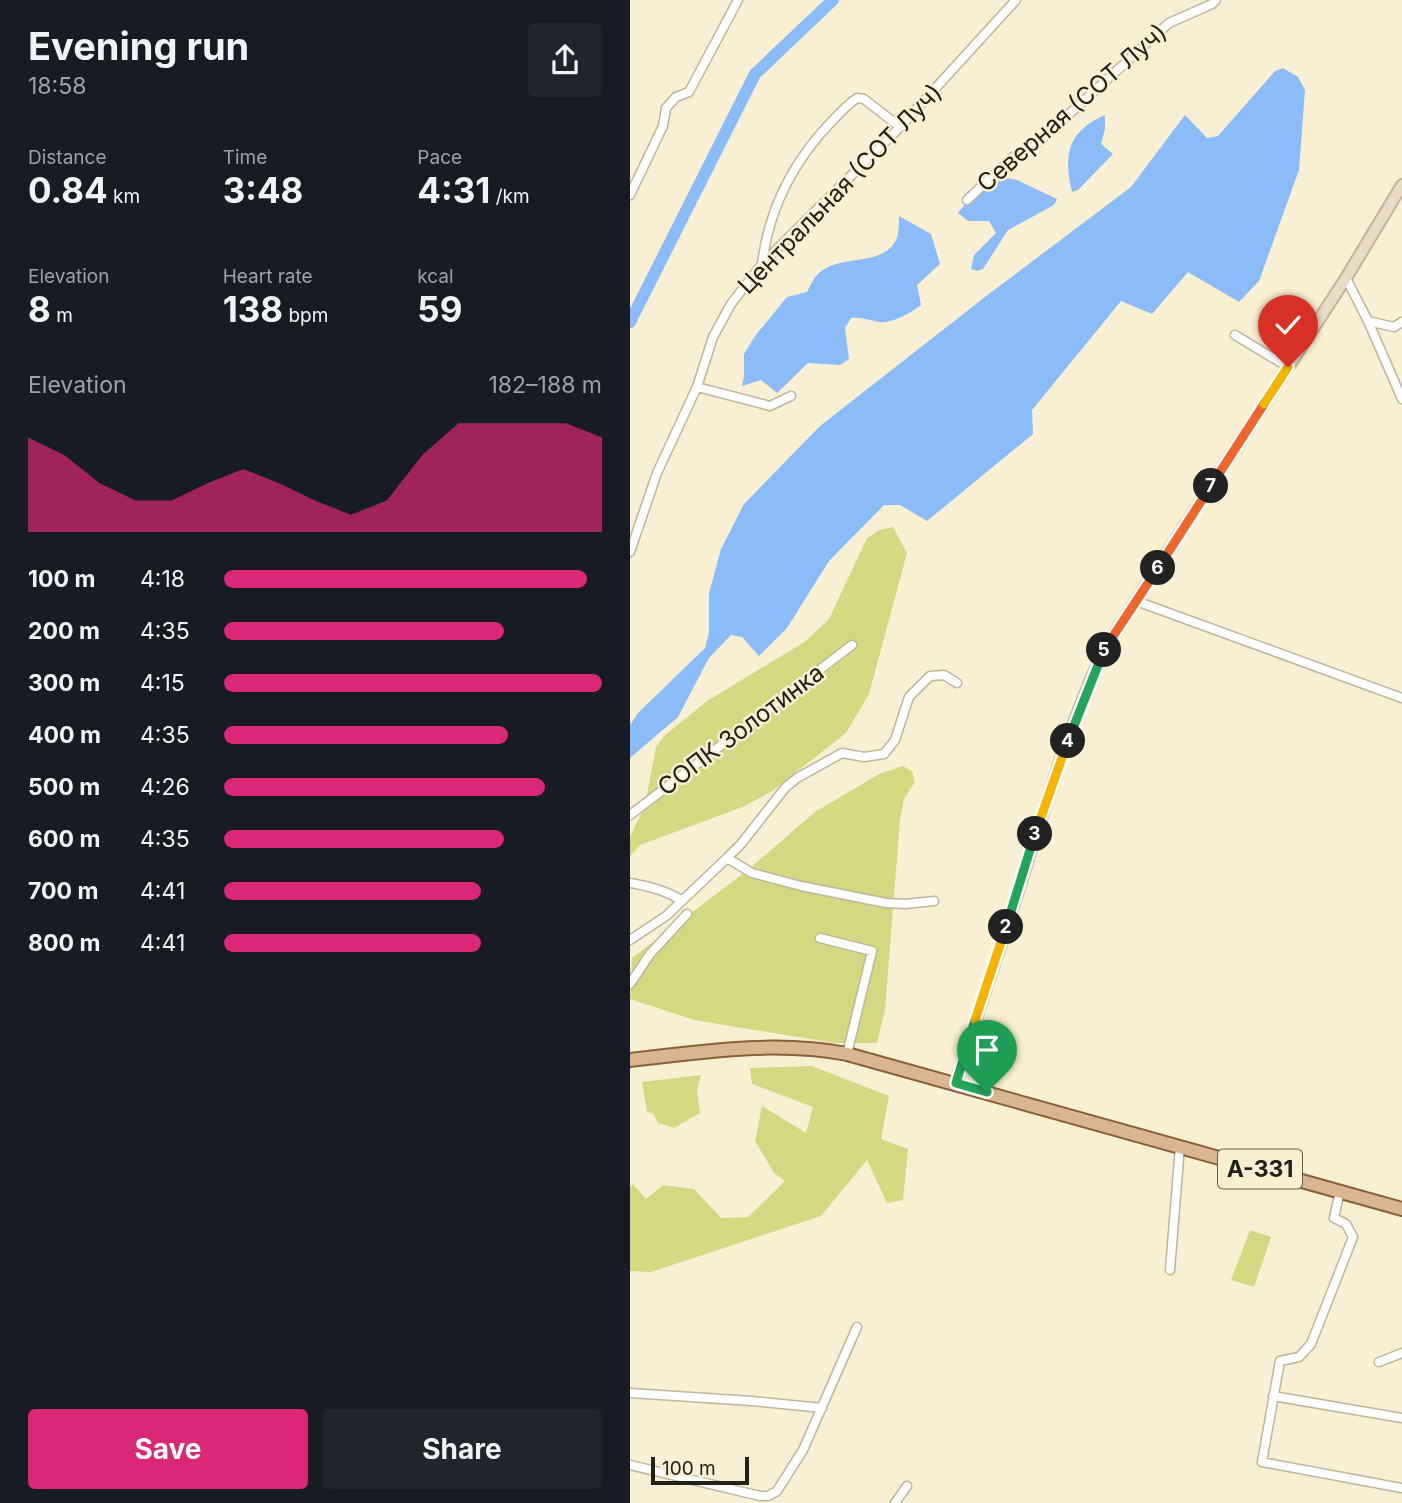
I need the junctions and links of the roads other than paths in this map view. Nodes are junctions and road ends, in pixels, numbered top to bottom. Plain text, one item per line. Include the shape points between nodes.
1 (738, 0) edge
2 (1016, 0) edge
3 (1216, 0) edge
4 (900, 127) junction
5 (1402, 184) edge
6 (630, 195) edge
7 (967, 200) dead end
8 (762, 264) junction
9 (1346, 278) junction
10 (1368, 321) junction
11 (1402, 322) edge
12 (1235, 335) dead end
13 (1288, 367) junction
14 (698, 387) junction
15 (791, 396) dead end
16 (1402, 399) edge
17 (630, 552) edge
18 (1136, 601) junction
19 (852, 645) dead end
20 (957, 683) dead end
21 (1402, 698) edge
22 (630, 815) edge
23 (727, 858) junction
24 (630, 883) edge
25 (681, 900) junction
26 (934, 901) dead end
27 (687, 914) dead end
28 (820, 938) dead end
29 (630, 940) edge
30 (630, 984) edge
31 (847, 1054) junction
32 (630, 1059) edge
33 (956, 1083) junction
34 (1180, 1146) junction
35 (1340, 1191) junction
36 (1402, 1209) edge
37 (1170, 1270) dead end
38 (857, 1327) dead end
39 (1402, 1353) edge
40 (1379, 1362) dead end
41 (630, 1393) edge
42 (1273, 1396) junction
43 (822, 1408) junction
44 (1402, 1418) edge
45 (630, 1465) edge
46 (906, 1486) dead end
47 (1402, 1488) edge
48 (895, 1503) edge

1 - 6 street via 689,92 666,108 663,126
2 - 4 street, Центральная (СОТ Луч)
3 - 7 street, Северная (СОТ Луч) via 1169,23 1022,157 1013,157
4 - 8 street, Центральная (СОТ Луч)
4 - 8 street via 864,99 857,98 847,106 799,161 780,194 767,229
5 - 9 main road
8 - 14 street, Центральная (СОТ Луч) via 720,322
9 - 10 street
9 - 13 main road
10 - 11 street via 1394,327
10 - 16 street
12 - 13 street
13 - 18 main road
14 - 15 street via 770,406
14 - 17 street, Центральная (СОТ Луч) via 657,473
18 - 21 street
18 - 33 main road via 1104,650 1085,695 1029,852
19 - 22 street, СОПК Золотинка
20 - 23 street via 944,675 930,677 909,697 895,740 884,754 842,753 796,778
23 - 25 street
23 - 26 street via 752,873 802,886 886,903
24 - 25 street via 654,887
25 - 29 street via 656,925
27 - 30 street
28 - 31 street via 872,951
31 - 32 main road, А-331 via 755,1046
31 - 33 main road, А-331
33 - 34 main road, А-331
34 - 35 main road, А-331
34 - 37 street
35 - 36 main road, А-331
35 - 42 street via 1334,1218 1346,1224 1353,1237 1311,1344 1299,1357 1280,1361
38 - 43 street
39 - 40 street
41 - 43 street
42 - 44 street
42 - 47 street via 1262,1462
43 - 45 street via 788,1476 768,1496
46 - 48 street

